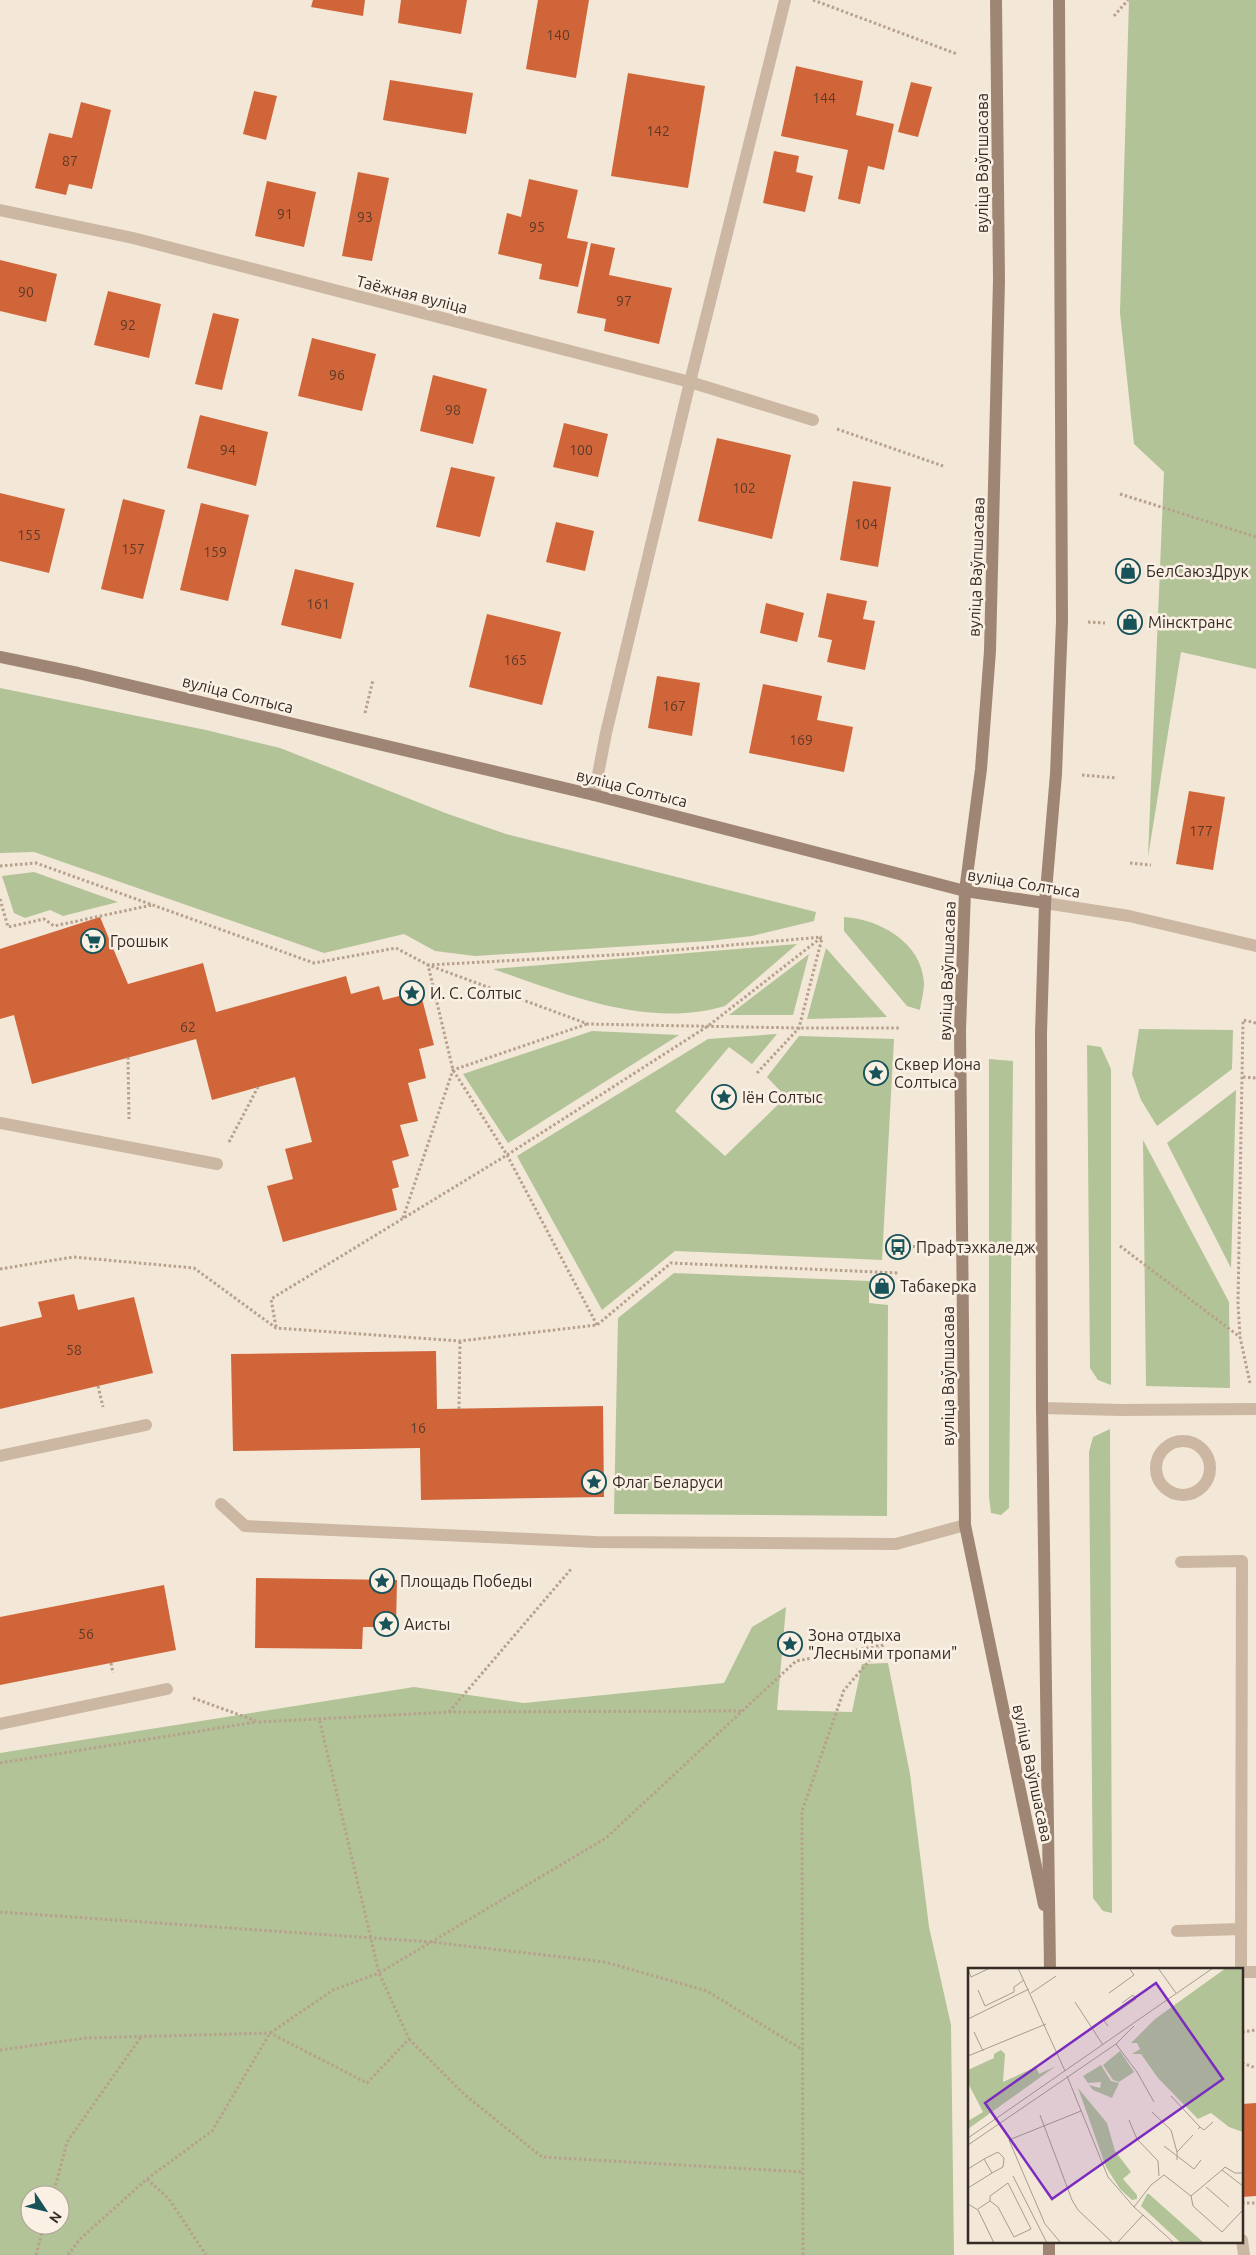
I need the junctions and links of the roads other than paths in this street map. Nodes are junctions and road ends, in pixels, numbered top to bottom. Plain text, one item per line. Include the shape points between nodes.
1 (784, 0) edge
2 (996, 0) edge
3 (1059, 0) edge
4 (0, 210) edge
5 (690, 382) junction
6 (813, 420) road end
7 (0, 657) edge
8 (594, 795) junction
9 (965, 891) junction
10 (1045, 903) junction
11 (1256, 946) edge
12 (0, 1123) edge
13 (217, 1164) road end
14 (1042, 1408) junction
15 (1256, 1409) edge
16 (146, 1425) dead end
17 (0, 1456) edge
18 (1174, 1493) joint
19 (221, 1504) dead end
20 (965, 1525) junction
21 (1181, 1562) dead end
22 (167, 1689) road end
23 (0, 1724) edge
24 (1241, 1929) junction
25 (1177, 1931) dead end
26 (1050, 1936) junction
27 (1050, 1968) edge
28 (1242, 1968) edge
29 (1049, 2242) edge
30 (1242, 2242) edge
31 (1049, 2255) edge
32 (1244, 2255) edge

1 - 5 street
2 - 9 main road, вуліца Ваўпшасава via 999,280 990,642 981,769
3 - 10 main road, вуліца Ваўпшасава via 1062,621 1056,774
4 - 5 street, Таёжная вуліца via 133,238
5 - 6 street, Таёжная вуліца
5 - 8 street
7 - 8 main road, вуліца Солтыса via 78,672
8 - 9 main road, вуліца Солтыса
9 - 10 main road, вуліца Солтыса
9 - 20 main road, вуліца Ваўпшасава via 960,1030
10 - 11 street, вуліца Солтыса via 1129,916
10 - 14 main road, вуліца Ваўпшасава via 1041,1033
12 - 13 street
14 - 15 street
14 - 26 main road, вуліца Ваўпшасава
16 - 17 street
18 - 18 street via 1192,1493 1206,1480 1209,1471 1202,1449 1187,1441 1164,1448 1156,1464 1160,1482
19 - 20 street via 245,1526 594,1542 896,1544
20 - 26 main road, вуліца Ваўпшасава
21 - 24 street via 1242,1561
22 - 23 street
24 - 25 street
24 - 28 street
26 - 27 main road, вуліца Ваўпшасава
29 - 31 main road
30 - 32 street

